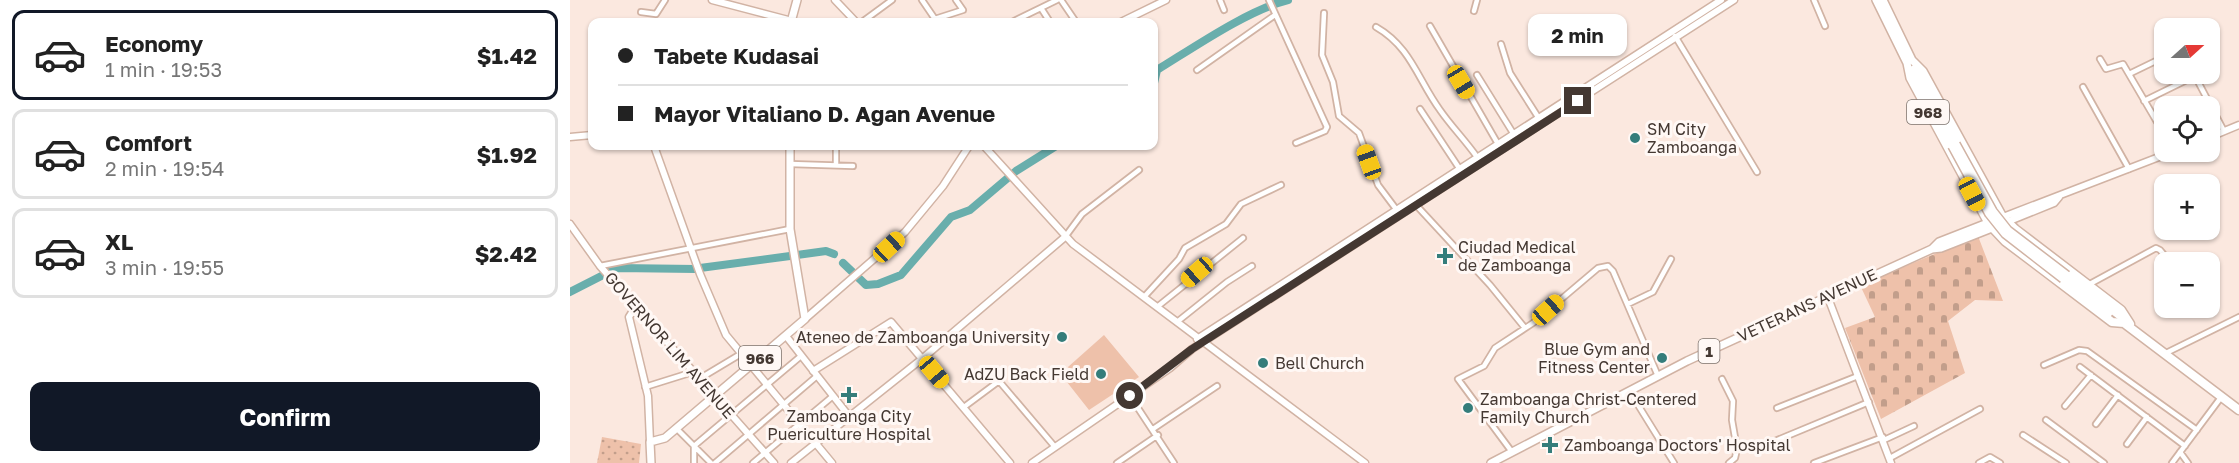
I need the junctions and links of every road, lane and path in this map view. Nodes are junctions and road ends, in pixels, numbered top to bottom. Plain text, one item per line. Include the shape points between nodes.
1 (665, 0) edge
2 (712, 0) edge
3 (797, 0) edge
4 (835, 0) edge
5 (892, 0) edge
6 (933, 0) edge
7 (957, 0) edge
8 (1059, 0) edge
9 (1220, 0) edge
10 (1269, 0) edge
11 (1477, 0) edge
12 (1721, 0) edge
13 (1734, 0) edge
14 (1814, 0) edge
15 (1876, 0) edge
16 (1883, 0) edge
17 (1161, 1) edge
18 (924, 2) edge
19 (1041, 8) junction
20 (1224, 10) dead end
21 (1474, 11) dead end
22 (641, 12) dead end
23 (1324, 13) dead end
24 (1275, 15) junction
25 (1695, 16) junction
26 (777, 18) edge
27 (792, 18) edge
28 (852, 18) edge
29 (867, 18) edge
30 (934, 18) edge
31 (943, 18) edge
32 (1020, 18) edge
33 (1047, 18) edge
34 (1073, 18) edge
35 (1128, 18) edge
36 (1700, 22) junction
37 (1430, 26) dead end
38 (1825, 26) dead end
39 (1376, 27) dead end
40 (1674, 34) junction
41 (1501, 44) dead end
42 (2100, 59) dead end
43 (1910, 61) junction
44 (2154, 62) edge
45 (1197, 70) dead end
46 (2129, 74) junction
47 (1477, 75) dead end
48 (2177, 84) edge
49 (2083, 87) dead end
50 (2144, 101) junction
51 (1556, 106) junction
52 (1420, 109) dead end
53 (1560, 113) junction
54 (1538, 117) junction
55 (2154, 118) edge
56 (2220, 123) edge
57 (2239, 125) edge
58 (2224, 131) junction
59 (2220, 133) edge
60 (1513, 134) junction
61 (588, 135) edge
62 (570, 137) edge
63 (1296, 143) dead end
64 (1498, 144) junction
65 (655, 150) edge
66 (790, 150) edge
67 (836, 150) edge
68 (966, 150) edge
69 (988, 150) edge
70 (1967, 153) junction
71 (1477, 157) junction
72 (2154, 159) edge
73 (1954, 160) junction
74 (790, 164) junction
75 (836, 165) junction
76 (853, 166) dead end
77 (2129, 169) junction
78 (1139, 170) dead end
79 (1461, 172) junction
80 (1757, 172) dead end
81 (1979, 175) junction
82 (1966, 182) junction
83 (1281, 185) dead end
84 (1991, 198) junction
85 (1416, 205) junction
86 (1978, 205) junction
87 (1395, 213) junction
88 (2005, 219) junction
89 (570, 224) edge
90 (1990, 225) junction
91 (790, 229) junction
92 (2020, 234) junction
93 (1065, 237) junction
94 (1243, 238) dead end
95 (2012, 246) junction
96 (690, 247) junction
97 (2040, 249) junction
98 (2162, 252) edge
99 (1671, 259) dead end
100 (2031, 260) junction
101 (2060, 264) junction
102 (1252, 266) dead end
103 (604, 270) junction
104 (2051, 275) junction
105 (2088, 285) junction
106 (1827, 295) junction
107 (1144, 297) junction
108 (1628, 304) junction
109 (636, 306) junction
110 (1157, 307) junction
111 (2239, 317) edge
112 (805, 319) junction
113 (1176, 322) junction
114 (2125, 322) junction
115 (1525, 328) junction
116 (786, 336) junction
117 (1200, 341) junction
118 (2162, 350) junction
119 (739, 355) junction
120 (801, 356) junction
121 (922, 358) junction
122 (2044, 365) dead end
123 (750, 366) junction
124 (2080, 367) dead end
125 (693, 372) junction
126 (815, 373) junction
127 (2091, 375) junction
128 (1658, 376) junction
129 (1860, 376) junction
130 (699, 379) junction
131 (1722, 379) dead end
132 (766, 384) junction
133 (1217, 386) dead end
134 (645, 387) junction
135 (1630, 392) junction
136 (2118, 395) junction
137 (715, 396) junction
138 (833, 396) junction
139 (1130, 396) junction
140 (2222, 396) junction
141 (1869, 402) junction
142 (783, 405) junction
143 (2066, 406) dead end
144 (964, 407) junction
145 (1777, 408) dead end
146 (1980, 409) dead end
147 (2239, 410) edge
148 (731, 414) junction
149 (848, 415) junction
150 (2146, 417) junction
151 (2046, 420) dead end
152 (2096, 424) dead end
153 (799, 425) junction
154 (1914, 426) dead end
155 (676, 428) junction
156 (1153, 429) junction
157 (2197, 430) junction
158 (748, 434) junction
159 (1158, 435) junction
160 (2024, 435) dead end
161 (1883, 438) junction
162 (1775, 441) dead end
163 (650, 442) junction
164 (815, 443) junction
165 (2127, 444) dead end
166 (694, 446) junction
167 (2185, 446) junction
168 (1055, 447) junction
169 (1512, 452) junction
170 (2180, 452) junction
171 (765, 453) junction
172 (1891, 460) edge
173 (648, 461) edge
174 (694, 463) edge
175 (713, 463) edge
176 (753, 463) edge
177 (774, 463) edge
178 (791, 463) edge
179 (832, 463) edge
180 (1010, 463) edge
181 (1032, 463) edge
182 (1117, 463) edge
183 (1174, 463) edge
184 (1365, 463) edge
185 (1491, 463) edge
186 (1674, 463) edge
187 (1729, 463) edge
188 (1814, 463) edge
189 (1979, 463) edge
190 (2000, 463) edge
191 (2066, 463) edge
192 (2104, 463) edge
193 (2172, 463) edge
194 (2188, 463) edge

1 - 22 street via 656,14
2 - 26 main road
3 - 27 main road
4 - 28 main road
5 - 29 street
6 - 18 street
7 - 31 street via 963,10
8 - 19 street
8 - 34 street
9 - 20 street
10 - 24 street
11 - 21 street
12 - 25 main road
13 - 36 main road
14 - 38 street
15 - 43 main road, 968
16 - 43 main road, 968
17 - 35 main road
18 - 30 street
19 - 32 street
19 - 33 street
23 - 87 street via 1322,55 1333,82 1339,116 1359,133 1378,184
24 - 45 street
24 - 63 street via 1327,127
25 - 36 main road
25 - 40 main road
36 - 40 main road
37 - 64 street
39 - 71 street via 1405,50 1439,109
40 - 51 main road
40 - 53 main road
40 - 80 street
41 - 54 street via 1510,73
42 - 46 street via 2106,69 2122,63
43 - 70 main road, 968 via 1923,71
43 - 73 main road, 968 via 1910,78
43 - 114 main road, bridge via 1989,214 2004,234
44 - 46 street
46 - 50 street
47 - 60 street
48 - 50 street
49 - 77 street
50 - 55 street
51 - 53 main road
51 - 54 main road
52 - 79 street
53 - 79 main road
54 - 60 main road
56 - 58 street
57 - 58 main road
58 - 59 main road
60 - 64 main road
61 - 62 main road
64 - 71 main road
65 - 96 main road
66 - 74 main road
67 - 75 street
68 - 112 main road via 918,218
69 - 93 main road
70 - 73 main road
70 - 81 main road, 968
71 - 79 main road
72 - 77 main road
73 - 82 main road, 968
74 - 75 street
74 - 91 main road
75 - 76 street
77 - 88 main road via 2059,197 2054,203
78 - 93 street via 1082,214
79 - 85 main road
79 - 87 main road
81 - 82 main road
81 - 84 main road, 968
82 - 86 main road, 968
83 - 107 street via 1241,204 1226,224 1185,248
84 - 86 main road
84 - 88 main road, 968
85 - 87 main road
85 - 115 street
86 - 90 main road, 968
87 - 117 main road
88 - 90 main road, 1
88 - 92 highway
89 - 103 main road, GOVERNOR LIM AVENUE
90 - 95 highway
90 - 106 main road, VETERANS AVENUE / 1 via 1939,242 1932,249
91 - 96 street
91 - 112 main road
92 - 95 highway
92 - 97 highway
93 - 107 main road
93 - 121 main road
94 - 110 street
95 - 100 highway
96 - 103 street
96 - 119 main road via 717,318
97 - 100 highway
97 - 101 highway
98 - 105 street via 2156,248
99 - 108 street via 1653,292
100 - 104 highway
101 - 104 highway
101 - 105 highway
102 - 113 street
103 - 109 main road, GOVERNOR LIM AVENUE
104 - 114 highway via 2112,322
105 - 114 highway via 2121,310
106 - 128 main road, VETERANS AVENUE / 1
106 - 129 main road
107 - 110 main road
108 - 115 street via 1613,272 1603,266
108 - 128 street
109 - 125 main road, GOVERNOR LIM AVENUE
109 - 134 main road via 628,317
110 - 113 main road
111 - 118 street
112 - 116 main road, 966
113 - 117 main road
114 - 118 highway
115 - 169 street via 1495,348 1484,366 1458,379
116 - 120 main road
116 - 123 main road, 966
117 - 139 main road
117 - 184 main road
118 - 140 highway
119 - 123 main road
119 - 130 street
120 - 126 main road
120 - 132 street
121 - 126 main road via 889,321
121 - 144 main road
121 - 149 main road
122 - 157 street via 2079,350 2087,351
123 - 132 main road
123 - 137 main road, 966
124 - 127 street
125 - 130 main road, GOVERNOR LIM AVENUE
125 - 134 street
126 - 138 main road
126 - 142 street
127 - 136 street
127 - 143 street
128 - 135 main road, VETERANS AVENUE / 1
129 - 141 main road
129 - 145 street
130 - 137 main road, GOVERNOR LIM AVENUE
131 - 187 street via 1733,402 1737,449
132 - 142 main road
132 - 148 street
133 - 156 street
134 - 163 main road
135 - 169 main road, VETERANS AVENUE / 1
135 - 186 street
136 - 150 street
136 - 152 street
137 - 148 main road, GOVERNOR LIM AVENUE
137 - 155 main road, 966
138 - 149 main road
138 - 153 street
139 - 156 street
139 - 168 main road
140 - 147 highway
140 - 157 street
141 - 161 main road
141 - 162 street
142 - 153 main road
142 - 158 street
144 - 168 street via 999,381
144 - 180 main road
146 - 172 street
148 - 158 main road, GOVERNOR LIM AVENUE
148 - 166 street
149 - 164 main road
150 - 165 street
150 - 167 street
151 - 192 street
153 - 164 main road
153 - 171 street
154 - 161 street
155 - 163 main road, 966 via 661,440
155 - 166 street
156 - 159 street
157 - 167 street
158 - 171 main road, GOVERNOR LIM AVENUE
158 - 175 street
159 - 182 street
159 - 183 street
160 - 191 street
161 - 172 main road
161 - 188 street
163 - 173 main road
164 - 178 main road
164 - 179 main road
166 - 174 street
166 - 175 street
167 - 170 street
168 - 181 main road
169 - 185 main road, VETERANS AVENUE / 1
170 - 193 street
170 - 194 street
171 - 176 street
171 - 177 main road, GOVERNOR LIM AVENUE
189 - 190 street via 1990,457

